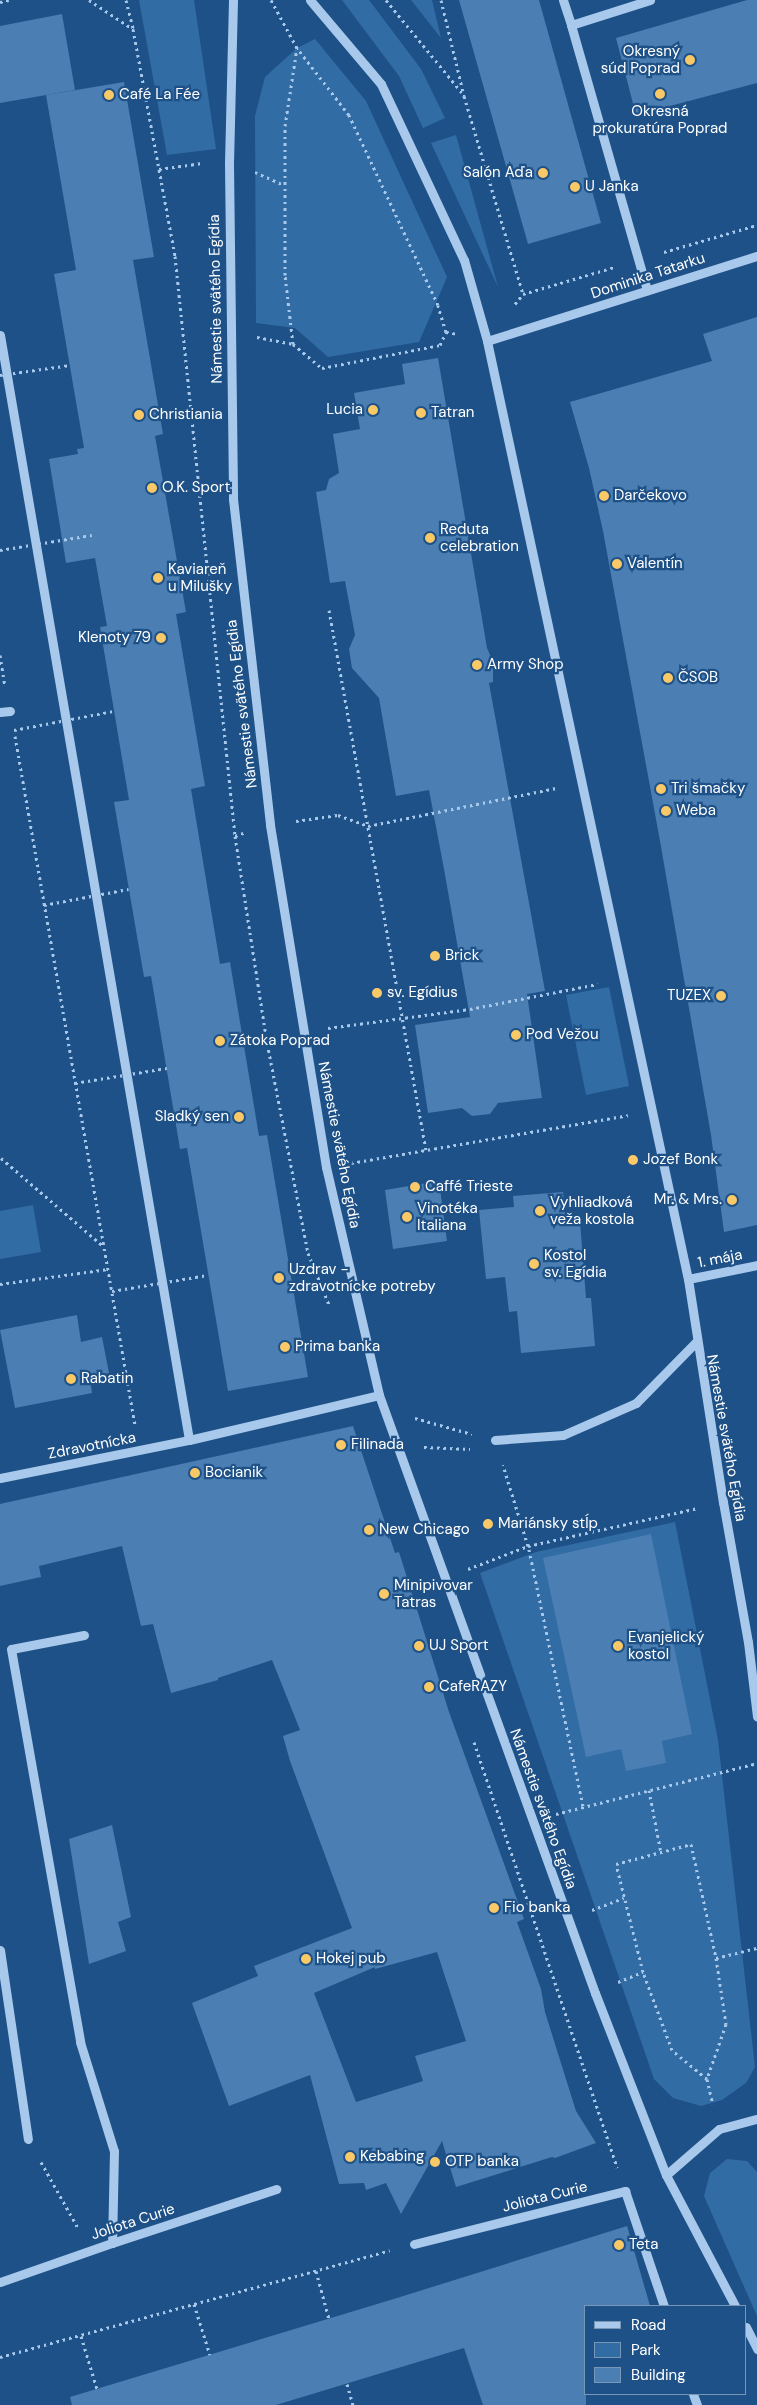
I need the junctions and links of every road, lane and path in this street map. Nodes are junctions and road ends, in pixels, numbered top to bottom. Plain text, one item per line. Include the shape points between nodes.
1 (9, 0) edge
2 (89, 0) edge
3 (126, 0) edge
4 (232, 0) edge
5 (271, 0) edge
6 (310, 0) edge
7 (386, 0) edge
8 (441, 0) edge
9 (564, 0) edge
10 (650, 0) edge
11 (0, 2) edge
12 (571, 24) junction
13 (133, 29) junction
14 (297, 48) junction
15 (464, 96) junction
16 (205, 163) dead end
17 (159, 169) junction
18 (757, 256) edge
19 (647, 290) junction
20 (523, 294) dead end
21 (230, 333) junction
22 (0, 335) edge
23 (487, 341) junction
24 (293, 344) junction
25 (70, 365) dead end
26 (0, 375) edge
27 (92, 536) dead end
28 (0, 550) edge
29 (329, 610) dead end
30 (0, 655) edge
31 (2, 673) edge
32 (10, 711) junction
33 (114, 711) dead end
34 (0, 712) edge
35 (14, 730) junction
36 (548, 790) dead end
37 (338, 815) dead end
38 (368, 826) junction
39 (129, 889) dead end
40 (44, 905) junction
41 (624, 978) junction
42 (403, 1017) junction
43 (304, 1032) junction
44 (167, 1068) dead end
45 (75, 1084) junction
46 (652, 1110) junction
47 (426, 1150) junction
48 (1, 1158) edge
49 (326, 1168) junction
50 (103, 1247) junction
51 (757, 1265) edge
52 (108, 1270) junction
53 (208, 1275) dead end
54 (688, 1280) junction
55 (0, 1284) edge
56 (112, 1291) junction
57 (333, 1316) dead end
58 (696, 1342) junction
59 (129, 1384) dead end
60 (379, 1395) junction
61 (393, 1433) junction
62 (189, 1440) junction
63 (496, 1440) junction
64 (498, 1450) junction
65 (0, 1478) edge
66 (678, 1513) dead end
67 (528, 1546) junction
68 (462, 1561) dead end
69 (84, 1635) dead end
70 (757, 1716) edge
71 (473, 1740) dead end
72 (757, 1763) edge
73 (649, 1790) junction
74 (583, 1806) junction
75 (532, 1820) junction
76 (660, 1853) junction
77 (624, 1898) junction
78 (568, 1917) junction
79 (757, 1948) edge
80 (0, 1950) edge
81 (716, 1958) junction
82 (757, 2119) edge
83 (28, 2139) joint
84 (666, 2175) junction
85 (276, 2190) dead end
86 (625, 2191) junction
87 (76, 2225) dead end
88 (112, 2243) junction
89 (414, 2244) joint
90 (316, 2271) junction
91 (0, 2282) edge
92 (194, 2304) junction
93 (664, 2305) edge
94 (734, 2305) edge
95 (329, 2318) dead end
96 (747, 2330) edge
97 (81, 2336) junction
98 (757, 2349) edge
99 (210, 2355) dead end
100 (0, 2357) edge
101 (347, 2384) dead end
102 (97, 2389) dead end
103 (353, 2405) edge

1 - 11 path
2 - 13 path
3 - 13 path
4 - 21 street, Námestie svätého Egídia
5 - 14 path
6 - 23 street, Námestie svätého Egídia via 381,84 464,260
7 - 15 path
8 - 15 path
9 - 12 street
10 - 12 street
12 - 19 street
13 - 17 path
14 - 24 path via 285,126 285,275
14 - 24 path via 348,115 438,305 446,332 440,345 322,368
15 - 20 path
16 - 17 path
17 - 57 path via 175,256 238,855 266,1037 308,1253
18 - 19 street, Dominika Tatarku
19 - 23 street, Dominika Tatarku
21 - 24 path
21 - 43 street, Námestie svätého Egídia via 233,499 270,825
22 - 62 street
23 - 41 street, Námestie svätého Egídia
25 - 26 path, bridge
27 - 28 path, bridge
29 - 38 path
30 - 31 path
31 - 32 path
32 - 34 street
32 - 35 path
33 - 35 path, bridge
35 - 40 path
36 - 38 path
37 - 38 path
38 - 42 path
39 - 40 path, bridge
40 - 45 path
41 - 42 path via 528,999
41 - 46 street, Námestie svätého Egídia
42 - 43 path
42 - 47 path
43 - 49 street, Námestie svätého Egídia
44 - 45 path, bridge
45 - 50 path
46 - 47 path
46 - 54 street, Námestie svätého Egídia
47 - 49 path
48 - 50 path
49 - 60 street, Námestie svätého Egídia
50 - 52 path
51 - 54 street, 1. mája
52 - 55 path
52 - 56 path
53 - 56 path, bridge
54 - 58 street, Námestie svätého Egídia
56 - 59 path
58 - 63 street, Námestie svätého Egídia via 636,1402 563,1435
58 - 70 street, Námestie svätého Egídia via 748,1642
60 - 61 street, Námestie svätého Egídia
60 - 62 street, Zdravotnícka
60 - 63 path via 406,1416
61 - 64 path via 418,1446
61 - 75 street, Námestie svätého Egídia
62 - 65 street, Zdravotnícka
63 - 64 path
64 - 67 path
66 - 67 path
67 - 68 path via 466,1570
67 - 74 path
69 - 88 street via 11,1649 80,2042 114,2151
71 - 86 path
72 - 73 path
73 - 74 path
73 - 76 path
74 - 75 path
75 - 78 street, Námestie svätého Egídia
76 - 77 path via 616,1864
76 - 81 path via 691,1844
77 - 78 path
77 - 81 path via 643,1972 672,2050 707,2079 726,2024
78 - 84 street, Námestie svätého Egídia via 594,1993
79 - 81 path
80 - 83 street
82 - 84 street via 719,2129
83 - 87 path
84 - 94 street, Námestie svätého Egídia
85 - 88 street, Joliota Curie
86 - 89 street, Joliota Curie
86 - 93 street
88 - 91 street, Joliota Curie
89 - 90 path
90 - 92 path
90 - 95 path
92 - 97 path
92 - 99 path
96 - 98 street
97 - 100 path
97 - 102 path
101 - 103 path

